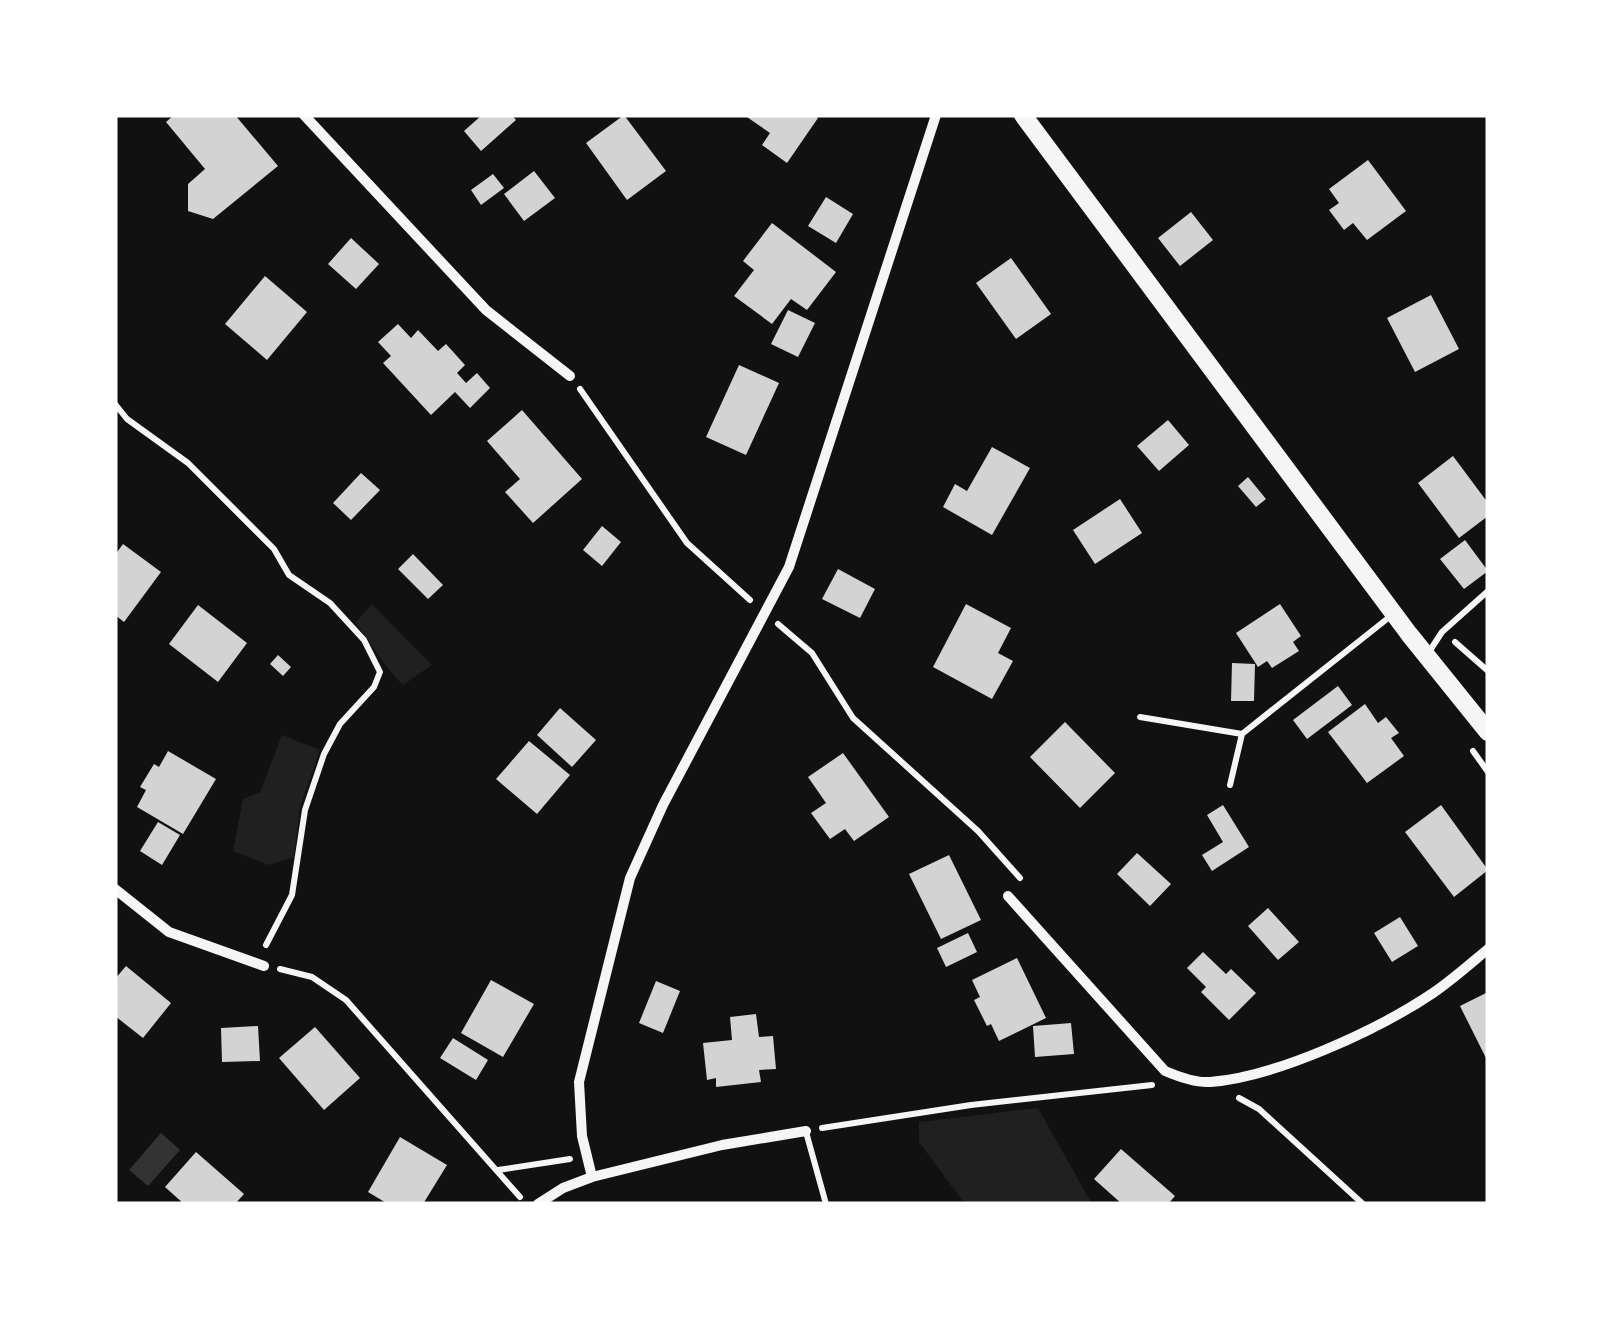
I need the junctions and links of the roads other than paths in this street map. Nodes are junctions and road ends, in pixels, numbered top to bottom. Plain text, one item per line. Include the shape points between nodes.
1 (304, 115) edge
2 (936, 115) edge
3 (1022, 115) edge
4 (570, 376) road end
5 (1488, 592) edge
6 (1394, 614) junction
7 (1426, 656) junction
8 (1140, 716) dead end
9 (1488, 732) edge
10 (1242, 734) junction
11 (1230, 784) dead end
12 (115, 889) edge
13 (1008, 896) dead end
14 (1488, 949) edge
15 (264, 966) road end
16 (806, 1131) joint
17 (592, 1176) junction
18 (538, 1204) edge
19 (826, 1204) edge

1 - 4 street via 486,310
2 - 17 street via 789,567 630,878 579,1082
3 - 6 street
5 - 7 lane via 1442,632
6 - 7 street
6 - 10 lane
7 - 9 street
8 - 10 lane
10 - 11 lane
12 - 15 street via 169,932
13 - 14 street via 1166,1070 1208,1082 1330,1048 1433,993
16 - 17 street
16 - 19 lane
17 - 18 street

